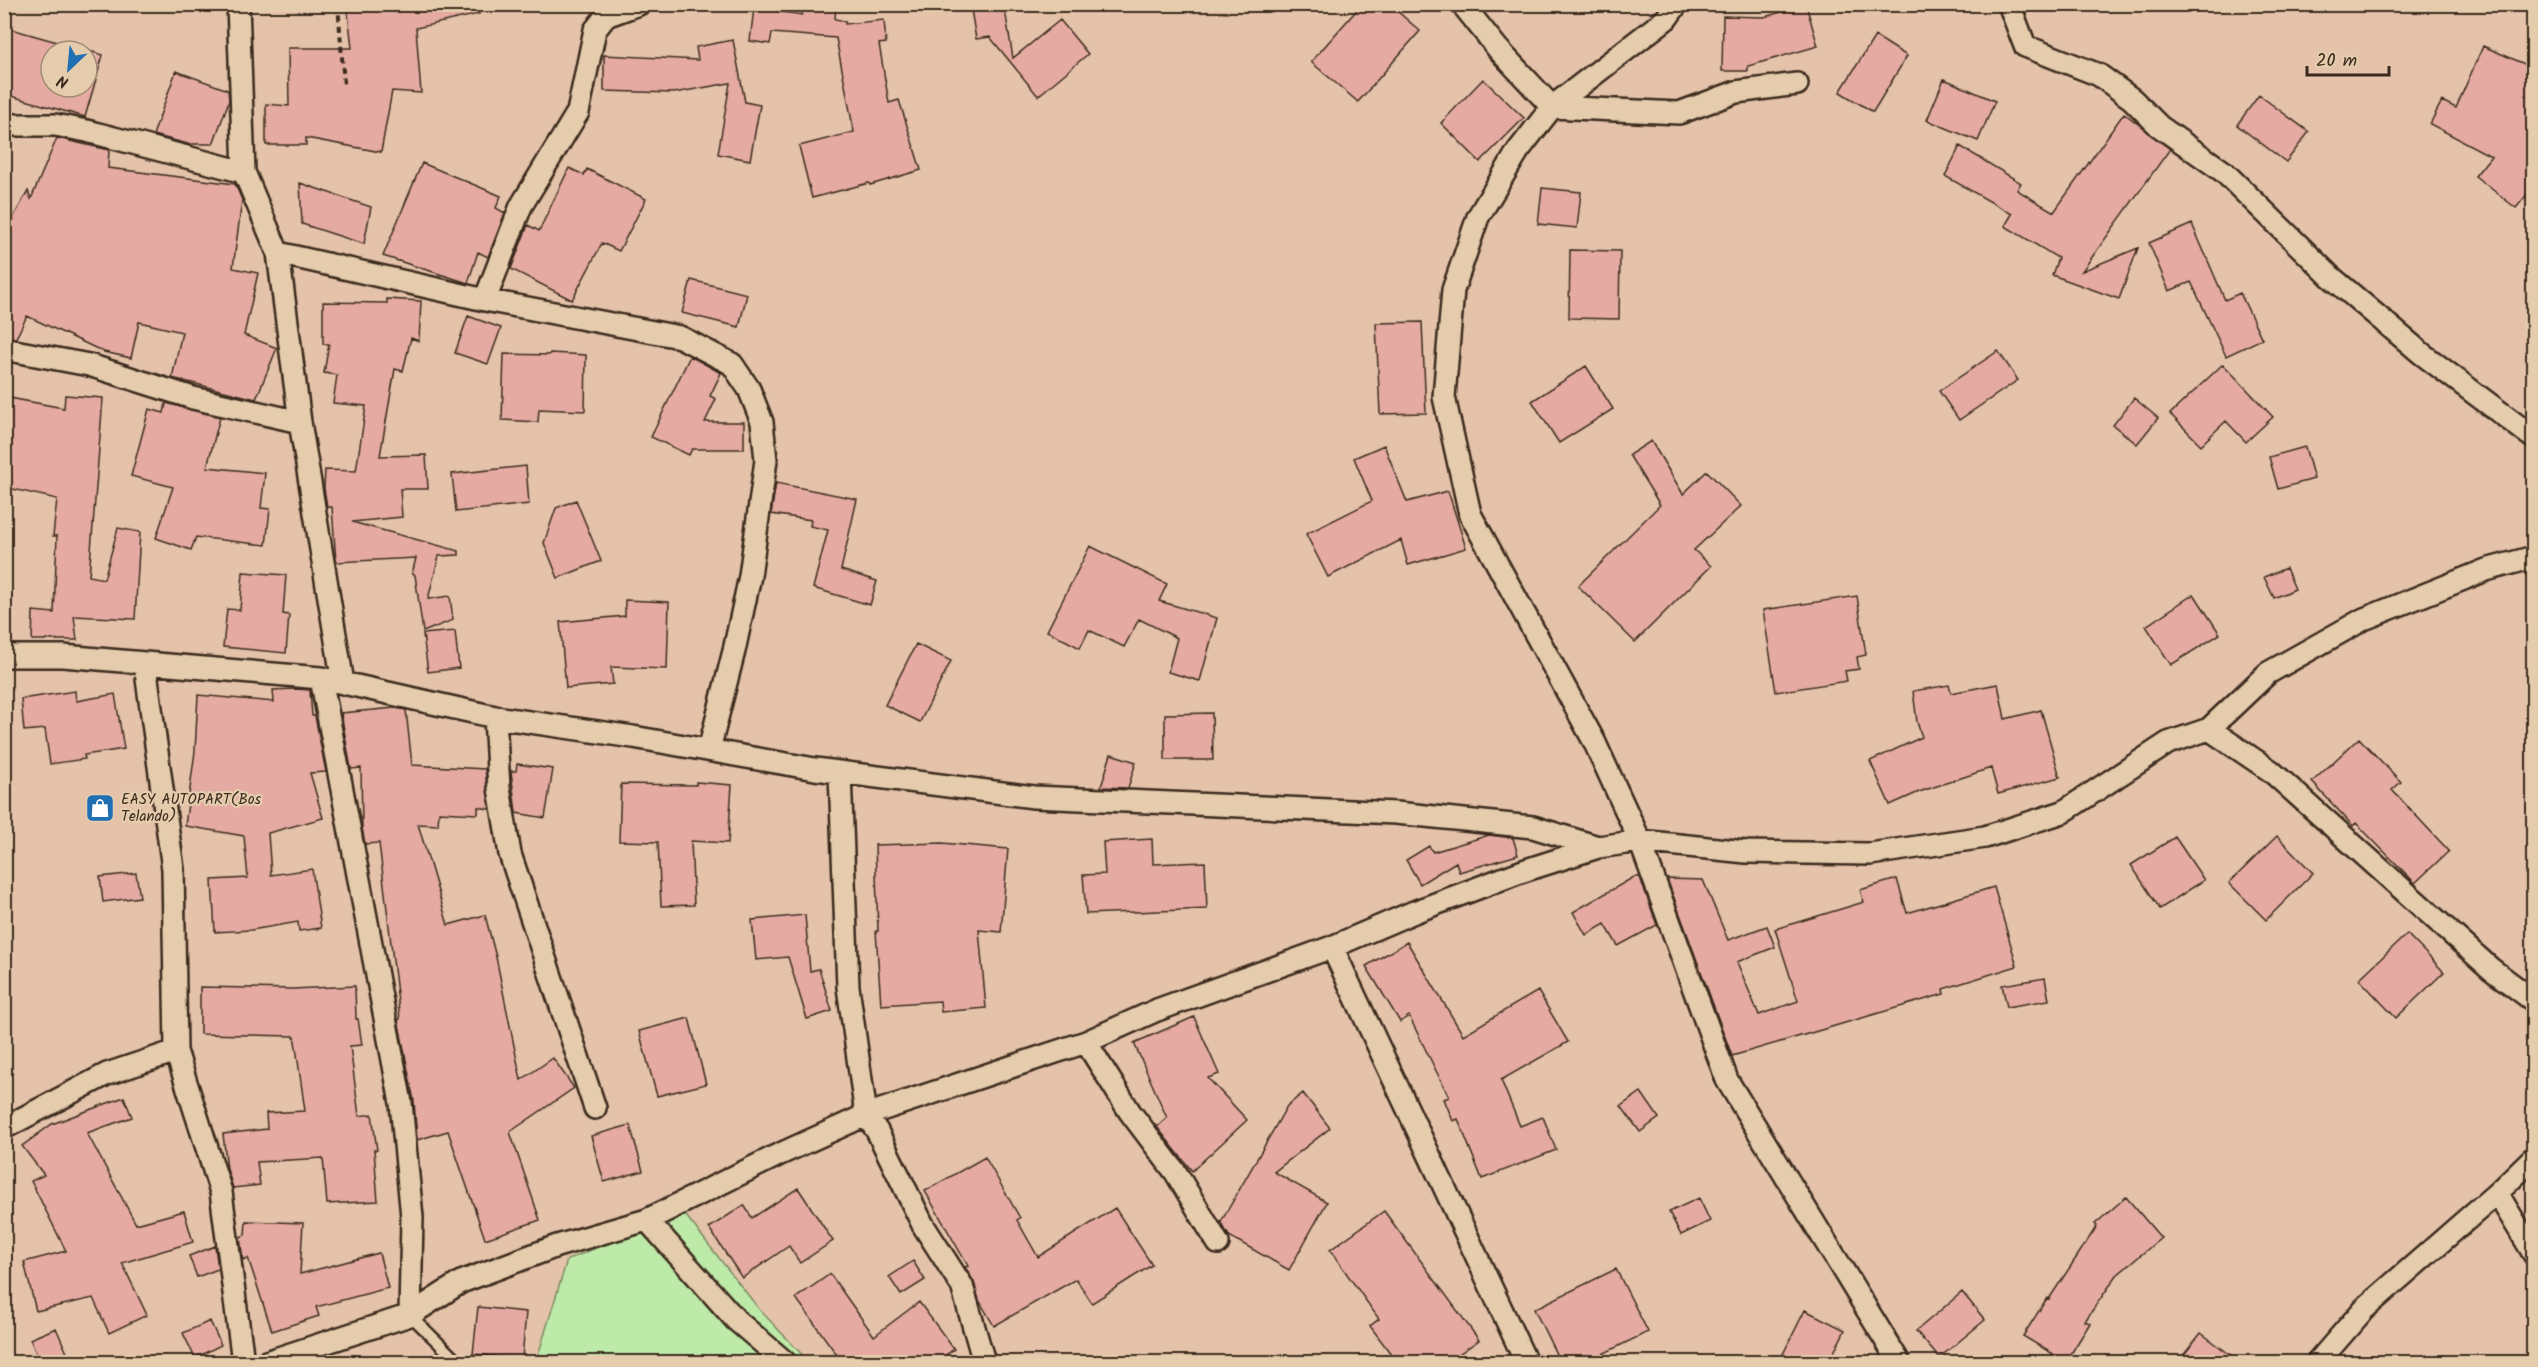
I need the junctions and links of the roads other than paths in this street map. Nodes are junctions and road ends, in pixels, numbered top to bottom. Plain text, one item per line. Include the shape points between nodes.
1 (238, 4) edge
2 (639, 4) edge
3 (1462, 4) edge
4 (1677, 4) edge
5 (2009, 4) edge
6 (1797, 84) dead end
7 (1552, 107) junction
8 (4, 125) edge
9 (244, 172) junction
10 (278, 253) junction
11 (485, 300) junction
12 (4, 349) edge
13 (300, 422) junction
14 (2534, 438) edge
15 (2534, 557) edge
16 (4, 656) edge
17 (145, 664) junction
18 (321, 678) junction
19 (343, 683) junction
20 (495, 717) junction
21 (2209, 729) junction
22 (709, 750) junction
23 (840, 773) junction
24 (1640, 842) junction
25 (1598, 847) junction
26 (1332, 947) junction
27 (2534, 1001) edge
28 (1086, 1042) junction
29 (176, 1051) junction
30 (595, 1108) dead end
31 (866, 1115) junction
32 (4, 1128) edge
33 (2534, 1157) edge
34 (2497, 1193) junction
35 (647, 1220) junction
36 (1218, 1243) dead end
37 (2534, 1254) edge
38 (410, 1315) junction
39 (243, 1362) edge
40 (266, 1362) edge
41 (458, 1362) edge
42 (785, 1362) edge
43 (984, 1362) edge
44 (1526, 1362) edge
45 (1899, 1362) edge
46 (2318, 1362) edge

1 - 9 street
2 - 11 street via 606,16 594,30 578,112 521,206
3 - 7 street
4 - 7 street via 1666,19
5 - 14 street via 2025,46 2099,75 2132,99 2158,126 2223,172 2375,315
6 - 7 street via 1736,92 1679,113
7 - 24 street via 1518,151 1478,217 1453,290 1444,397 1470,514 1594,741
8 - 9 street via 56,124 87,130
9 - 10 street
10 - 11 street
10 - 13 street
11 - 22 street via 680,337 732,364 749,389 762,422 766,460 750,576
12 - 13 street via 89,365 193,399
13 - 19 street
15 - 21 street via 2486,570 2364,619 2268,673
16 - 17 street via 63,656
17 - 18 street
17 - 29 street via 173,869
18 - 19 street
18 - 38 street via 401,1103 412,1217
19 - 20 street
20 - 22 street
20 - 30 street via 499,788 510,854
21 - 24 street via 2168,743 2063,812 1985,837 1870,854 1746,852
21 - 27 street via 2271,771 2491,969
22 - 23 street
23 - 25 street via 1034,797 1396,813 1533,827
23 - 31 street via 848,987
24 - 25 street
24 - 45 street via 1727,1080
25 - 26 street via 1523,871
26 - 28 street via 1157,1011
26 - 44 street
28 - 31 street
28 - 36 street via 1130,1112 1176,1173
29 - 32 street via 107,1074
29 - 39 street via 221,1192
31 - 35 street
31 - 43 street via 878,1131 923,1225 962,1286
33 - 34 street
34 - 37 street
34 - 46 street via 2364,1309
35 - 38 street via 557,1246 461,1281
35 - 42 street via 736,1320
38 - 40 street
38 - 41 lane

